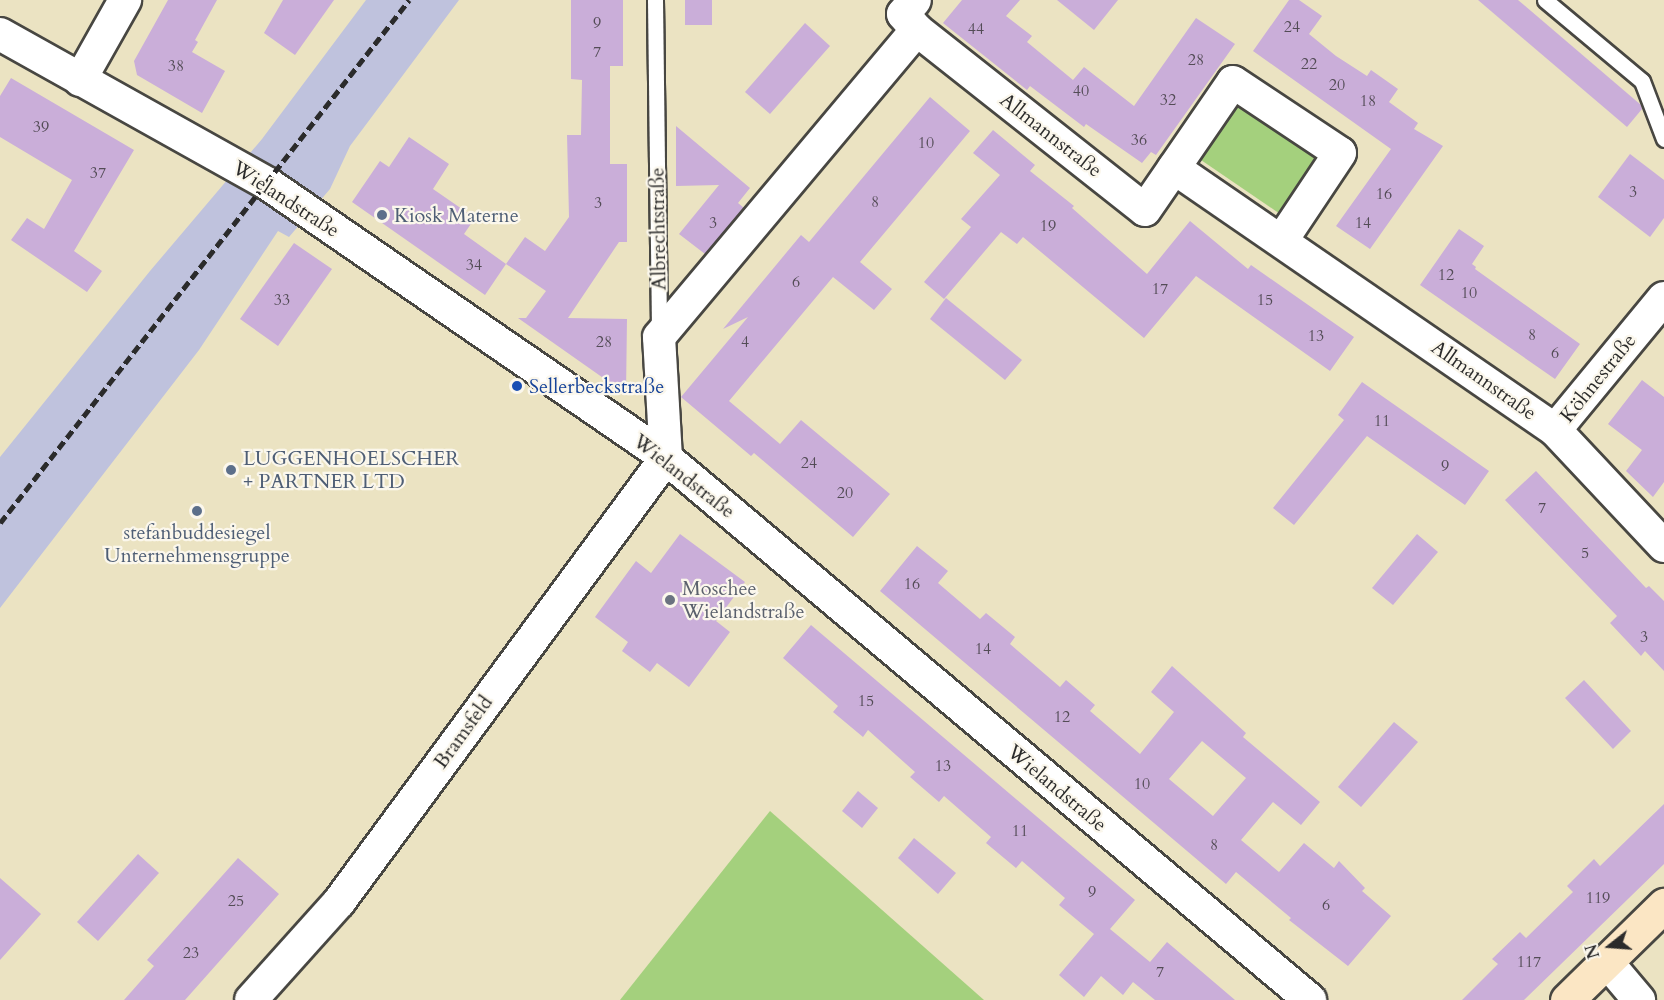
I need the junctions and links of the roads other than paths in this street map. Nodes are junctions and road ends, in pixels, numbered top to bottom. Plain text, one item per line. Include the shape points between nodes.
1 (125, 0) edge
2 (655, 0) edge
3 (1545, 0) edge
4 (916, 15) edge
5 (0, 34) edge
6 (80, 80) junction
7 (1664, 139) edge
8 (1174, 168) junction
9 (1282, 240) junction
10 (1664, 298) edge
11 (659, 337) junction
12 (1556, 430) junction
13 (666, 458) junction
14 (1664, 546) edge
15 (1664, 905) edge
16 (1607, 962) junction
17 (251, 1000) edge
18 (1310, 1000) edge
19 (1567, 1000) edge
20 (1639, 1000) edge

1 - 6 street
2 - 11 lane, Albrechtstraße
3 - 7 lane via 1642,81
4 - 8 street, Allmannstraße via 954,58 1145,210
4 - 11 street
5 - 6 street, Wielandstraße
6 - 13 street, Wielandstraße via 268,184
8 - 9 street, Allmannstraße
8 - 9 street, Allmannstraße via 1233,82 1340,153
9 - 12 street, Allmannstraße
10 - 12 street, Köhnestraße
11 - 13 street, Albrechtstraße
12 - 14 street, Allmannstraße
13 - 17 street, Bramsfeld via 339,902
13 - 18 street, Wielandstraße
15 - 16 street
16 - 19 street
16 - 20 street

